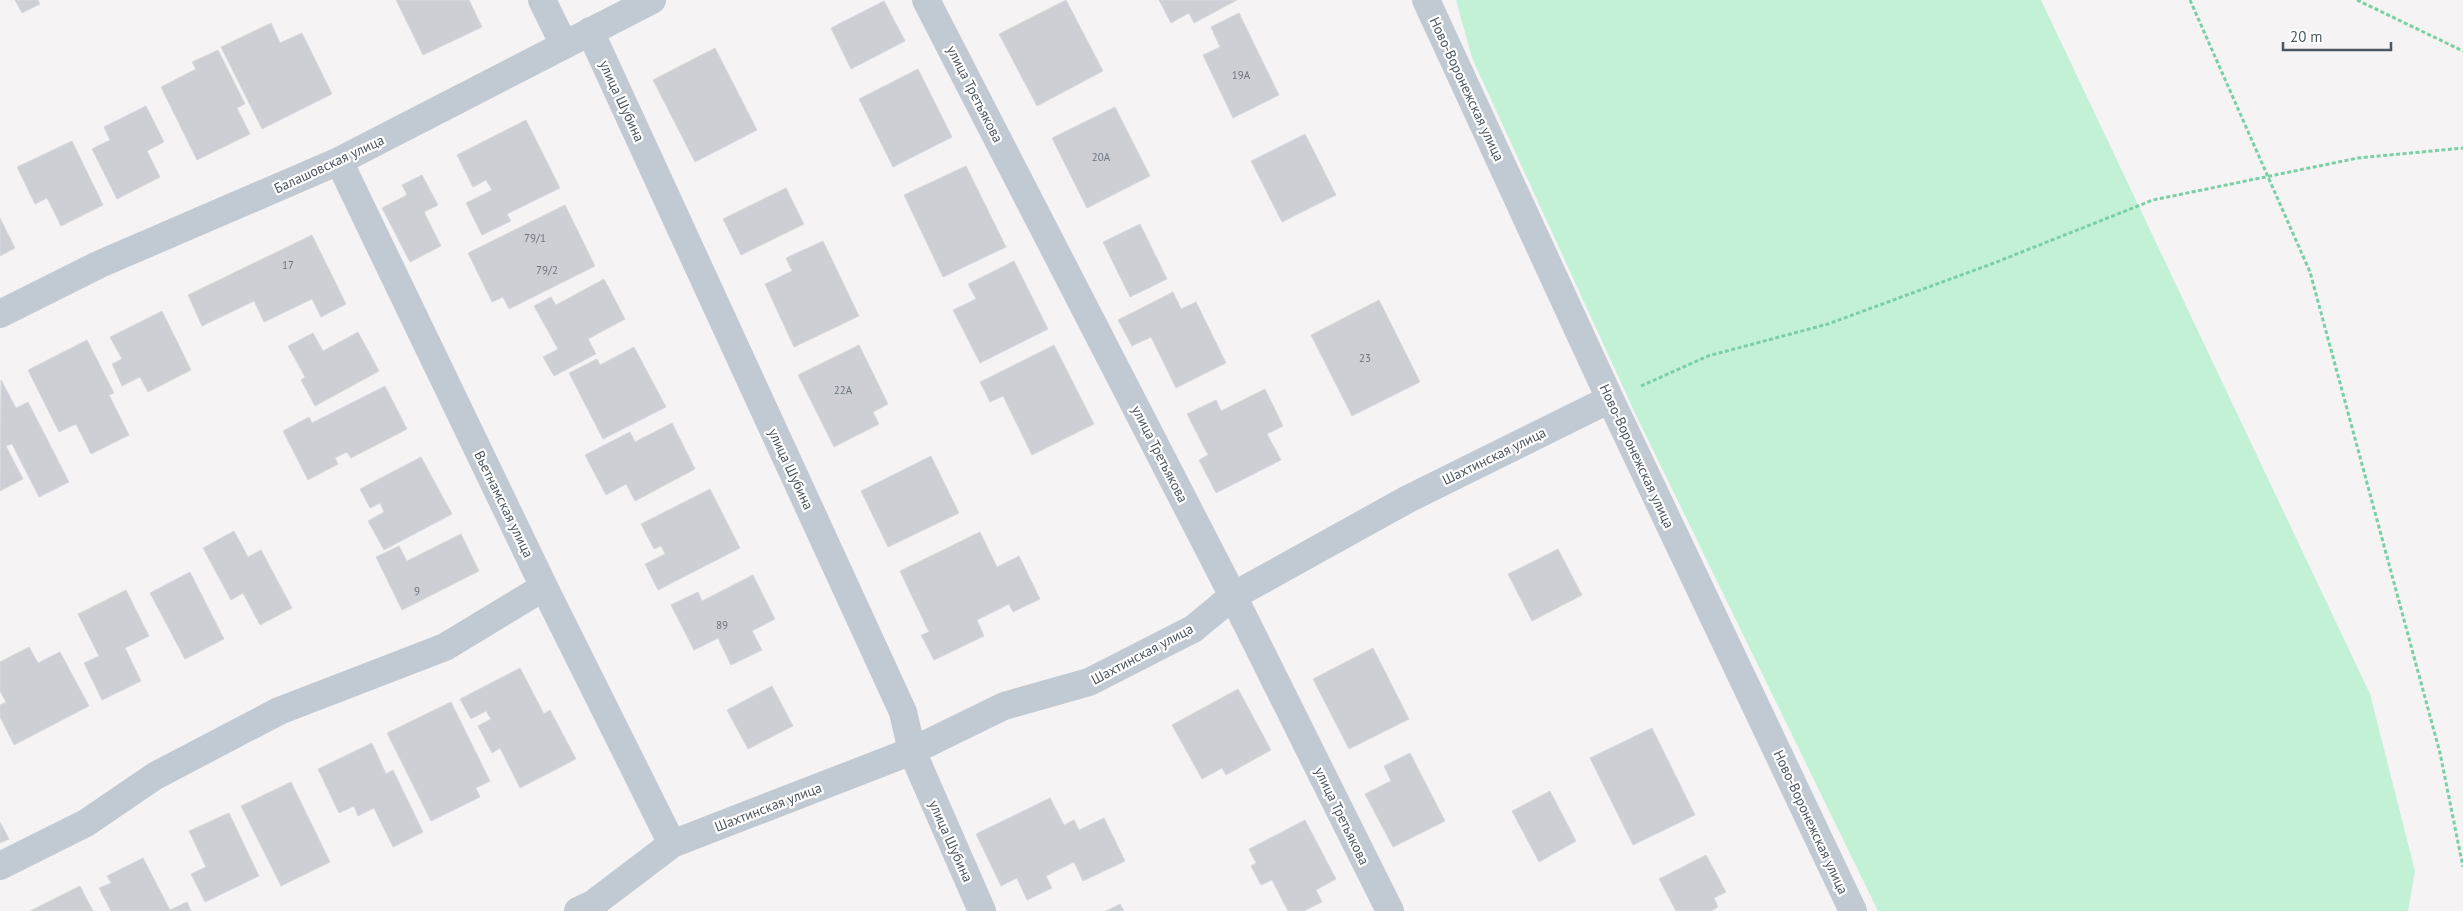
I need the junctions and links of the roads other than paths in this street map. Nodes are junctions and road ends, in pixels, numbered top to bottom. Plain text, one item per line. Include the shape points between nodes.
1 (542, 0) edge
2 (652, 0) edge
3 (926, 0) edge
4 (1426, 0) edge
5 (590, 32) junction
6 (564, 45) junction
7 (339, 161) junction
8 (0, 314) edge
9 (1610, 399) junction
10 (544, 588) junction
11 (1233, 596) junction
12 (912, 751) junction
13 (672, 844) junction
14 (0, 866) edge
15 (589, 909) edge
16 (982, 911) edge
17 (1390, 911) edge
18 (1853, 911) edge

1 - 6 street
2 - 5 street, Балашовская улица
3 - 11 street, улица Третьякова
4 - 9 street, Ново-Воронежская улица
5 - 6 street, Балашовская улица
5 - 12 street, улица Шубина via 902,712
6 - 7 street, Балашовская улица
7 - 8 street, Балашовская улица via 100,264
7 - 10 street, Вьетнамская улица
9 - 11 street, Шахтинская улица via 1408,499
9 - 18 street, Ново-Воронежская улица
10 - 13 street, Вьетнамская улица
10 - 14 street via 444,647 279,711 155,776 86,823
11 - 12 street, Шахтинская улица via 1193,629 1089,682 1004,706
11 - 17 street, улица Третьякова
12 - 13 street, Шахтинская улица
12 - 16 street, улица Шубина
13 - 15 street, Шахтинская улица

